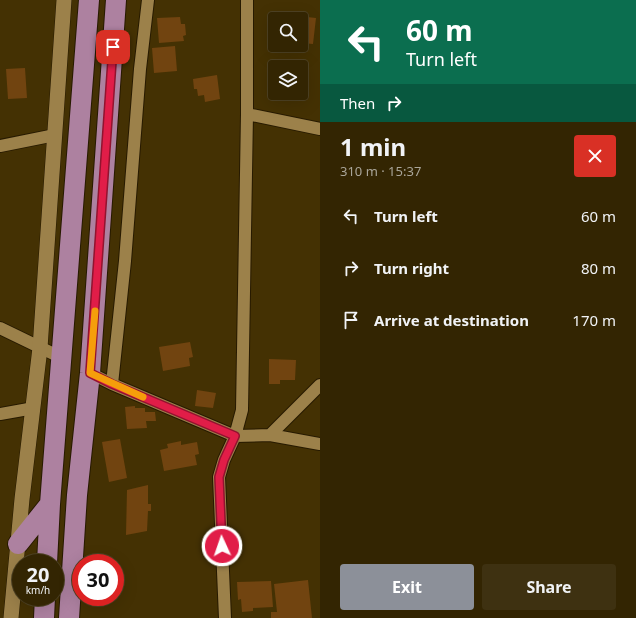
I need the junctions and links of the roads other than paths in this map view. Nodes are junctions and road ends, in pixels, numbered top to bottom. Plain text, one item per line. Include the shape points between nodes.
1 (64, 0) edge
2 (89, 0) edge
3 (116, 0) edge
4 (148, 0) edge
5 (247, 0) edge
6 (247, 114) junction
7 (320, 129) edge
8 (55, 135) junction
9 (0, 146) edge
10 (0, 328) edge
11 (40, 348) junction
12 (62, 358) junction
13 (90, 373) junction
14 (112, 384) junction
15 (320, 385) edge
16 (34, 408) junction
17 (0, 414) edge
18 (270, 435) junction
19 (235, 436) junction
20 (320, 444) edge
21 (50, 504) junction
22 (18, 544) junction
23 (47, 554) edge
24 (45, 606) edge
25 (11, 618) edge
26 (44, 618) edge
27 (69, 618) edge
28 (225, 618) edge

1 - 8 street
2 - 12 highway
3 - 13 highway
4 - 14 street
5 - 6 street
6 - 7 street
6 - 19 street via 242,410
8 - 9 street
8 - 11 street
10 - 11 street
11 - 12 street
11 - 16 street
12 - 21 highway
13 - 14 street
13 - 27 highway via 77,495
14 - 19 street
15 - 18 street
16 - 17 street
16 - 22 street
18 - 19 street
18 - 20 street
19 - 28 street via 219,477
21 - 22 highway
21 - 23 highway
22 - 25 street
24 - 26 highway

